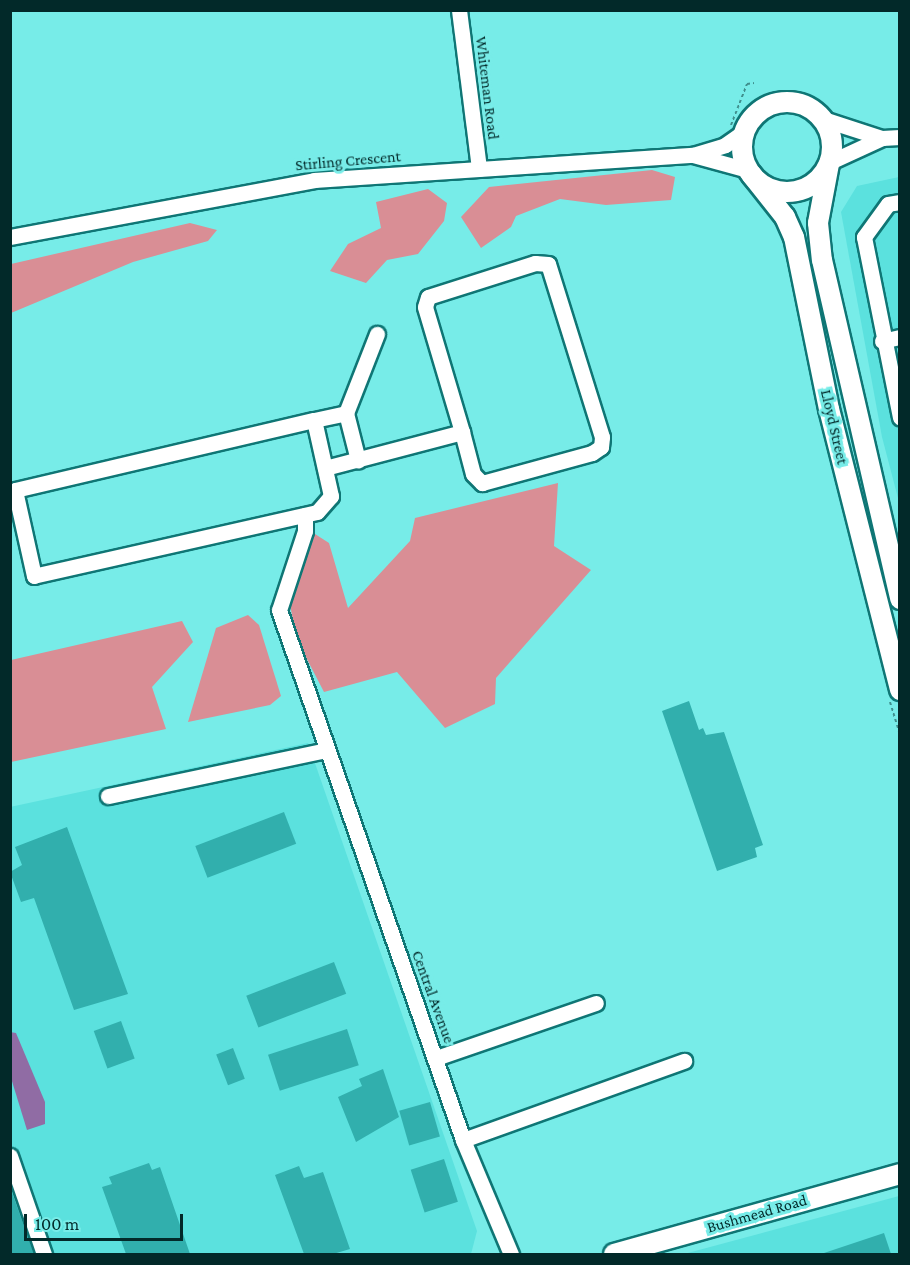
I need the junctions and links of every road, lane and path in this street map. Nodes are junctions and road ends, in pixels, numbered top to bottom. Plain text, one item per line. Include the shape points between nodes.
1 (459, 10) edge
2 (823, 119) junction
3 (746, 131) junction
4 (900, 137) edge
5 (882, 138) junction
6 (693, 155) junction
7 (829, 163) junction
8 (479, 170) junction
9 (750, 172) junction
10 (900, 202) edge
11 (10, 237) edge
12 (377, 334) dead end
13 (900, 337) edge
14 (882, 341) junction
15 (346, 413) junction
16 (900, 417) edge
17 (314, 420) junction
18 (462, 432) junction
19 (358, 460) junction
20 (325, 468) junction
21 (305, 515) junction
22 (900, 599) edge
23 (900, 690) edge
24 (326, 750) junction
25 (108, 796) dead end
26 (596, 1003) dead end
27 (436, 1058) junction
28 (684, 1061) dead end
29 (463, 1140) junction
30 (10, 1156) edge
31 (900, 1174) edge
32 (44, 1254) edge
33 (511, 1254) edge
34 (614, 1254) edge

1 - 8 street, Whiteman Road
2 - 3 main road via 808,107 784,102 761,110
2 - 5 street
2 - 7 main road via 832,140
3 - 6 street, Stirling Crescent via 725,146
3 - 9 main road via 742,150
4 - 5 street
5 - 7 street
6 - 8 street, Stirling Crescent
6 - 9 street, Stirling Crescent
7 - 9 main road via 812,185 793,191 772,190
7 - 22 main road, Lloyd Street via 818,223 822,260
8 - 11 street, Stirling Crescent via 314,180
9 - 23 main road, Lloyd Street via 785,217 794,237 829,409
10 - 14 street via 888,204 864,237
12 - 15 street
13 - 14 street
14 - 16 street
15 - 17 street
15 - 19 street
17 - 20 street
17 - 21 street via 15,490 34,576
18 - 18 street via 424,307 428,297 535,263 548,264 603,437 601,447 482,483 473,474
18 - 19 street
19 - 20 street
20 - 21 street via 331,496 317,512
21 - 24 street, Central Avenue via 305,531 279,610
24 - 25 street
24 - 27 street, Central Avenue
26 - 27 street
27 - 29 street, Central Avenue
28 - 29 street
29 - 33 street, Central Avenue
30 - 32 street
31 - 34 main road, Bushmead Road

